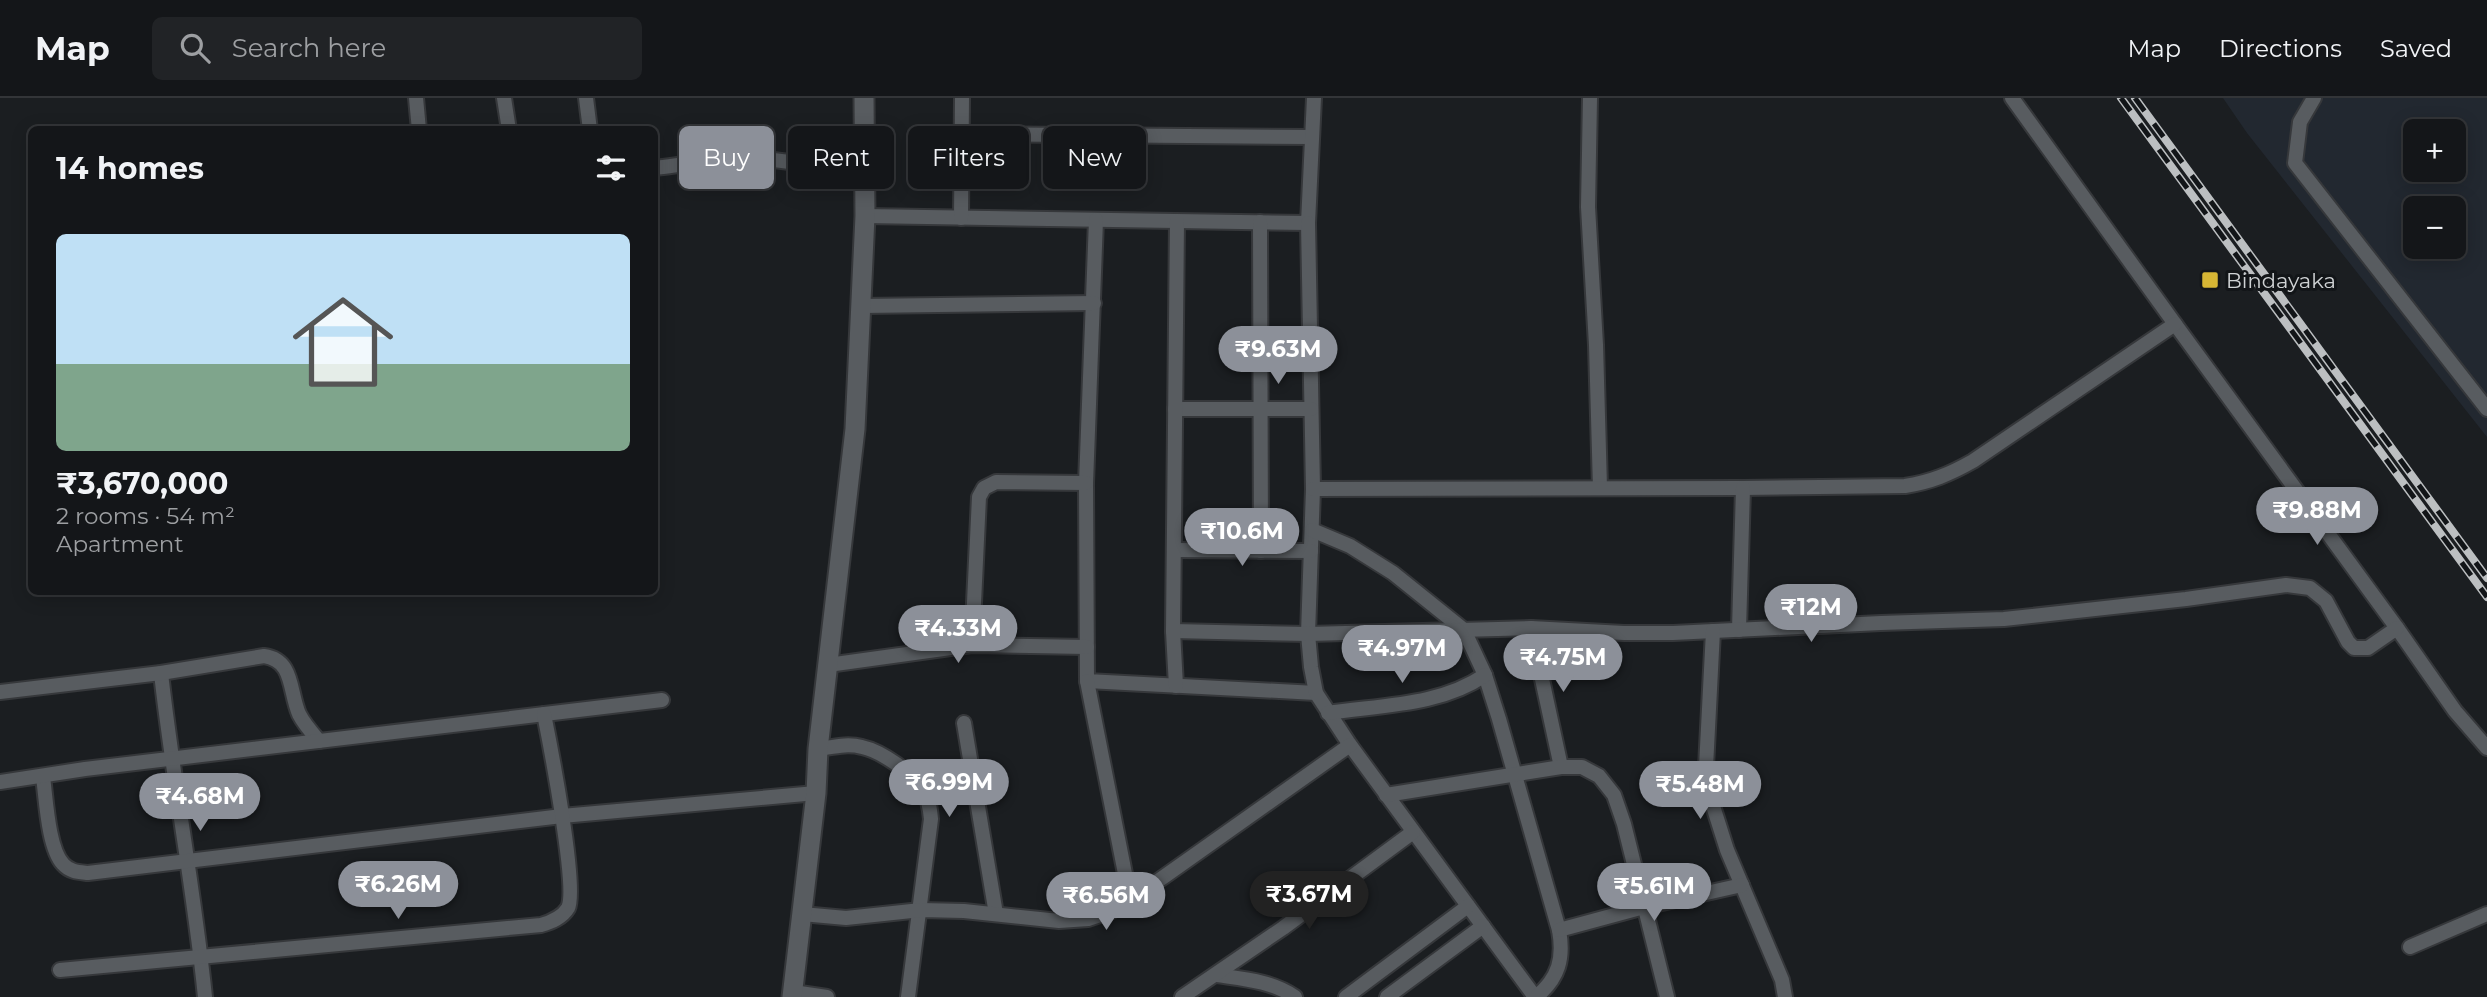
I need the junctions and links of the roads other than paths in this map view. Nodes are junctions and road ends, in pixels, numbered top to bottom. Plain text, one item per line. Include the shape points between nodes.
1 (416, 98) edge
2 (505, 98) edge
3 (586, 98) edge
4 (864, 98) edge
5 (962, 98) edge
6 (1314, 98) edge
7 (1590, 98) edge
8 (2012, 98) edge
9 (2314, 98) edge
10 (419, 126) edge
11 (508, 126) edge
12 (590, 126) edge
13 (864, 126) edge
14 (963, 126) edge
15 (1029, 135) edge
16 (1311, 137) junction
17 (788, 162) edge
18 (658, 168) edge
19 (864, 189) edge
20 (962, 189) edge
21 (865, 216) junction
22 (961, 218) junction
23 (1096, 220) junction
24 (1177, 221) junction
25 (1260, 222) junction
26 (1308, 222) junction
27 (1094, 303) junction
28 (861, 306) junction
29 (2175, 324) junction
30 (1261, 408) junction
31 (1175, 409) junction
32 (1311, 409) junction
33 (2487, 409) edge
34 (1086, 484) junction
35 (1600, 488) junction
36 (1743, 488) junction
37 (1313, 489) junction
38 (1312, 530) junction
39 (1174, 550) junction
40 (1261, 551) junction
41 (1311, 551) junction
42 (1531, 628) junction
43 (2397, 628) junction
44 (1464, 630) junction
45 (1739, 630) junction
46 (1173, 631) junction
47 (1713, 631) junction
48 (1308, 634) junction
49 (972, 645) junction
50 (1087, 647) junction
51 (828, 666) junction
52 (161, 673) junction
53 (1485, 675) junction
54 (1087, 681) junction
55 (1176, 686) junction
56 (0, 692) edge
57 (1316, 693) junction
58 (662, 700) dead end
59 (1328, 713) junction
60 (544, 714) junction
61 (964, 723) dead end
62 (319, 741) junction
63 (1350, 745) junction
64 (2487, 748) edge
65 (818, 749) junction
66 (171, 759) junction
67 (1561, 767) junction
68 (1514, 773) junction
69 (43, 777) junction
70 (0, 782) edge
71 (816, 793) junction
72 (1386, 795) junction
73 (562, 816) junction
74 (1413, 832) junction
75 (187, 862) junction
76 (1742, 885) junction
77 (1130, 899) junction
78 (1468, 906) junction
79 (1644, 907) junction
80 (921, 910) junction
81 (802, 914) junction
82 (996, 914) junction
83 (2487, 914) edge
84 (1483, 926) junction
85 (1559, 930) junction
86 (2410, 947) dead end
87 (201, 958) junction
88 (60, 970) dead end
89 (1217, 975) junction
90 (793, 995) edge
91 (205, 997) edge
92 (827, 997) edge
93 (908, 997) edge
94 (1182, 997) edge
95 (1295, 997) edge
96 (1346, 997) edge
97 (1387, 997) edge
98 (1536, 997) edge
99 (1667, 997) edge
100 (1785, 997) edge

1 - 10 street
2 - 11 street
3 - 12 street
4 - 13 street
5 - 14 street
6 - 16 street
7 - 35 street via 1588,208
8 - 29 street
9 - 33 street via 2300,122 2295,163
15 - 16 street
16 - 26 street
17 - 18 street via 721,160
19 - 21 street
20 - 22 street
21 - 22 street
21 - 28 street
22 - 23 street
23 - 24 street
23 - 27 street
24 - 25 street
24 - 31 street
25 - 26 street
25 - 30 street
26 - 32 street
27 - 28 street
27 - 34 street
28 - 51 street via 855,429
29 - 36 street via 1973,461 1929,483
29 - 43 street
30 - 31 street
30 - 32 street
30 - 40 street
31 - 39 street
32 - 37 street
34 - 49 street via 996,482 984,488 979,497
34 - 50 street
35 - 36 street
35 - 37 street
36 - 45 street
37 - 38 street
38 - 41 street
38 - 44 street via 1393,573
39 - 40 street
39 - 46 street
40 - 41 street
41 - 48 street
42 - 44 street
42 - 47 street
42 - 67 street
43 - 45 street via 2368,648 2354,648 2326,601 2310,588 2286,584 2004,620
43 - 64 street via 2455,712
44 - 48 street
44 - 53 street
45 - 47 street
46 - 48 street
46 - 55 street
47 - 76 street via 1706,767 1713,806
48 - 57 street
49 - 50 street
49 - 51 street
50 - 54 street
51 - 65 street
52 - 56 street
52 - 62 street via 273,657 288,672 300,715
52 - 66 street
53 - 59 street via 1445,696
53 - 68 street
54 - 55 street
54 - 77 street
55 - 57 street
57 - 59 street
58 - 60 street
59 - 63 street
60 - 62 street
60 - 73 street
61 - 82 street
62 - 66 street
63 - 72 street
63 - 77 street
65 - 71 street
65 - 80 street via 845,745 878,752 923,789 931,819
66 - 69 street
66 - 75 street
67 - 68 street
67 - 79 street via 1582,767 1599,776 1614,795
68 - 72 street
68 - 85 street
69 - 70 street
69 - 75 street via 56,852 73,872
71 - 73 street
71 - 81 street
72 - 74 street
73 - 75 street
73 - 87 street via 571,894 568,908 556,920
74 - 78 street
74 - 89 street
75 - 87 street
76 - 79 street
76 - 100 street
77 - 82 street via 1088,919 1059,921
78 - 84 street
78 - 96 street
79 - 85 street
79 - 99 street
80 - 81 street via 846,918
80 - 82 street
80 - 93 street
81 - 90 street
83 - 86 street
84 - 97 street
84 - 98 street
85 - 98 street via 1558,972
87 - 88 street
87 - 91 street
89 - 94 street
89 - 95 street via 1263,983
90 - 92 street

